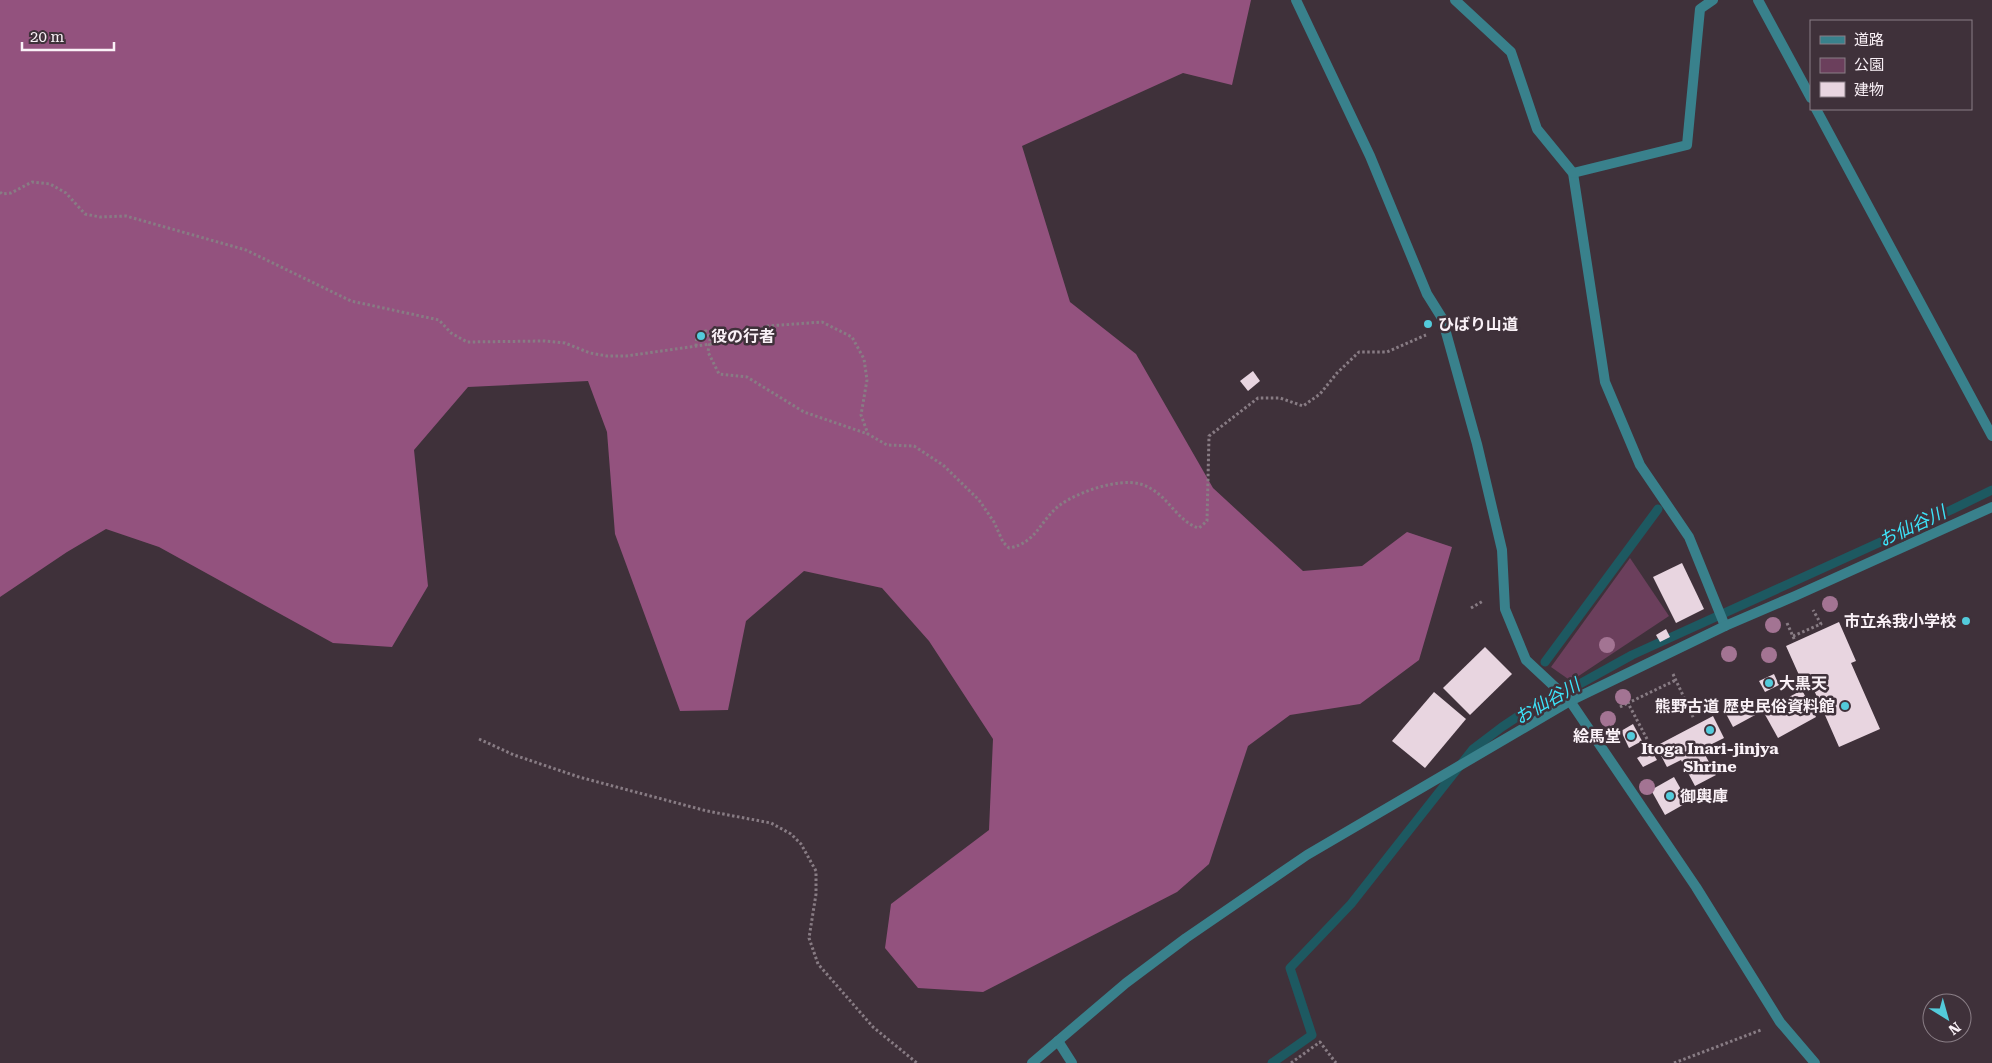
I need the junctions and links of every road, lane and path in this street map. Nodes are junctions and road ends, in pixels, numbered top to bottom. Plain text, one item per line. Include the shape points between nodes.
1 (1296, 0) edge
2 (1455, 0) edge
3 (1713, 0) edge
4 (1758, 0) edge
5 (1810, 96) edge
6 (1817, 110) edge
7 (1573, 173) junction
8 (0, 192) edge
9 (1424, 336) dead end
10 (708, 344) junction
11 (696, 346) junction
12 (868, 434) junction
13 (1992, 436) edge
14 (1992, 506) edge
15 (1489, 597) dead end
16 (1470, 608) dead end
17 (1821, 624) dead end
18 (1788, 625) dead end
19 (1725, 626) junction
20 (1793, 636) junction
21 (1795, 641) dead end
22 (1672, 673) dead end
23 (1676, 680) junction
24 (1570, 701) junction
25 (1628, 703) junction
26 (1620, 707) dead end
27 (1694, 719) dead end
28 (479, 739) dead end
29 (1647, 739) dead end
30 (1780, 1022) junction
31 (1058, 1041) junction
32 (917, 1063) edge
33 (1032, 1063) edge
34 (1072, 1063) edge
35 (1291, 1063) edge
36 (1336, 1063) edge
37 (1674, 1063) edge
38 (1815, 1063) edge

1 - 24 street via 1370,156 1427,294 1442,318 1502,550 1504,609 1526,660
2 - 7 street via 1511,52 1537,129
3 - 7 street via 1700,9 1687,145
4 - 5 street
6 - 13 street
7 - 19 street via 1605,382 1640,465 1689,537
8 - 11 path via 11,193 32,182 50,184 66,193 85,214 126,216 246,250 352,301 439,320 451,333 467,342 566,343 607,356
9 - 12 path via 1387,352 1359,352 1320,394 1303,406 1280,398 1258,398 1209,436 1207,521 1199,528 1189,526 1158,492 1140,484 1122,482 1078,496 1060,506 1022,546 1009,548 979,500 943,465 914,446 887,445
10 - 11 path
10 - 11 path via 710,339 706,331 696,334
10 - 12 path via 710,358 719,374 748,377 804,412
10 - 12 path via 725,342 768,326 822,322 852,337 864,359 868,380 861,415
14 - 19 street
15 - 16 path
17 - 20 path
18 - 20 path
19 - 24 street
20 - 21 path
22 - 23 path
23 - 25 path
23 - 27 path
24 - 30 street via 1696,887
24 - 31 street via 1307,855 1186,938 1126,983
25 - 26 path
25 - 29 path
28 - 32 path via 578,777 707,811 771,823 791,834 801,844 816,871 809,938 818,964 873,1026
30 - 37 path
30 - 38 street
31 - 33 street
31 - 34 street
35 - 36 path via 1320,1042

